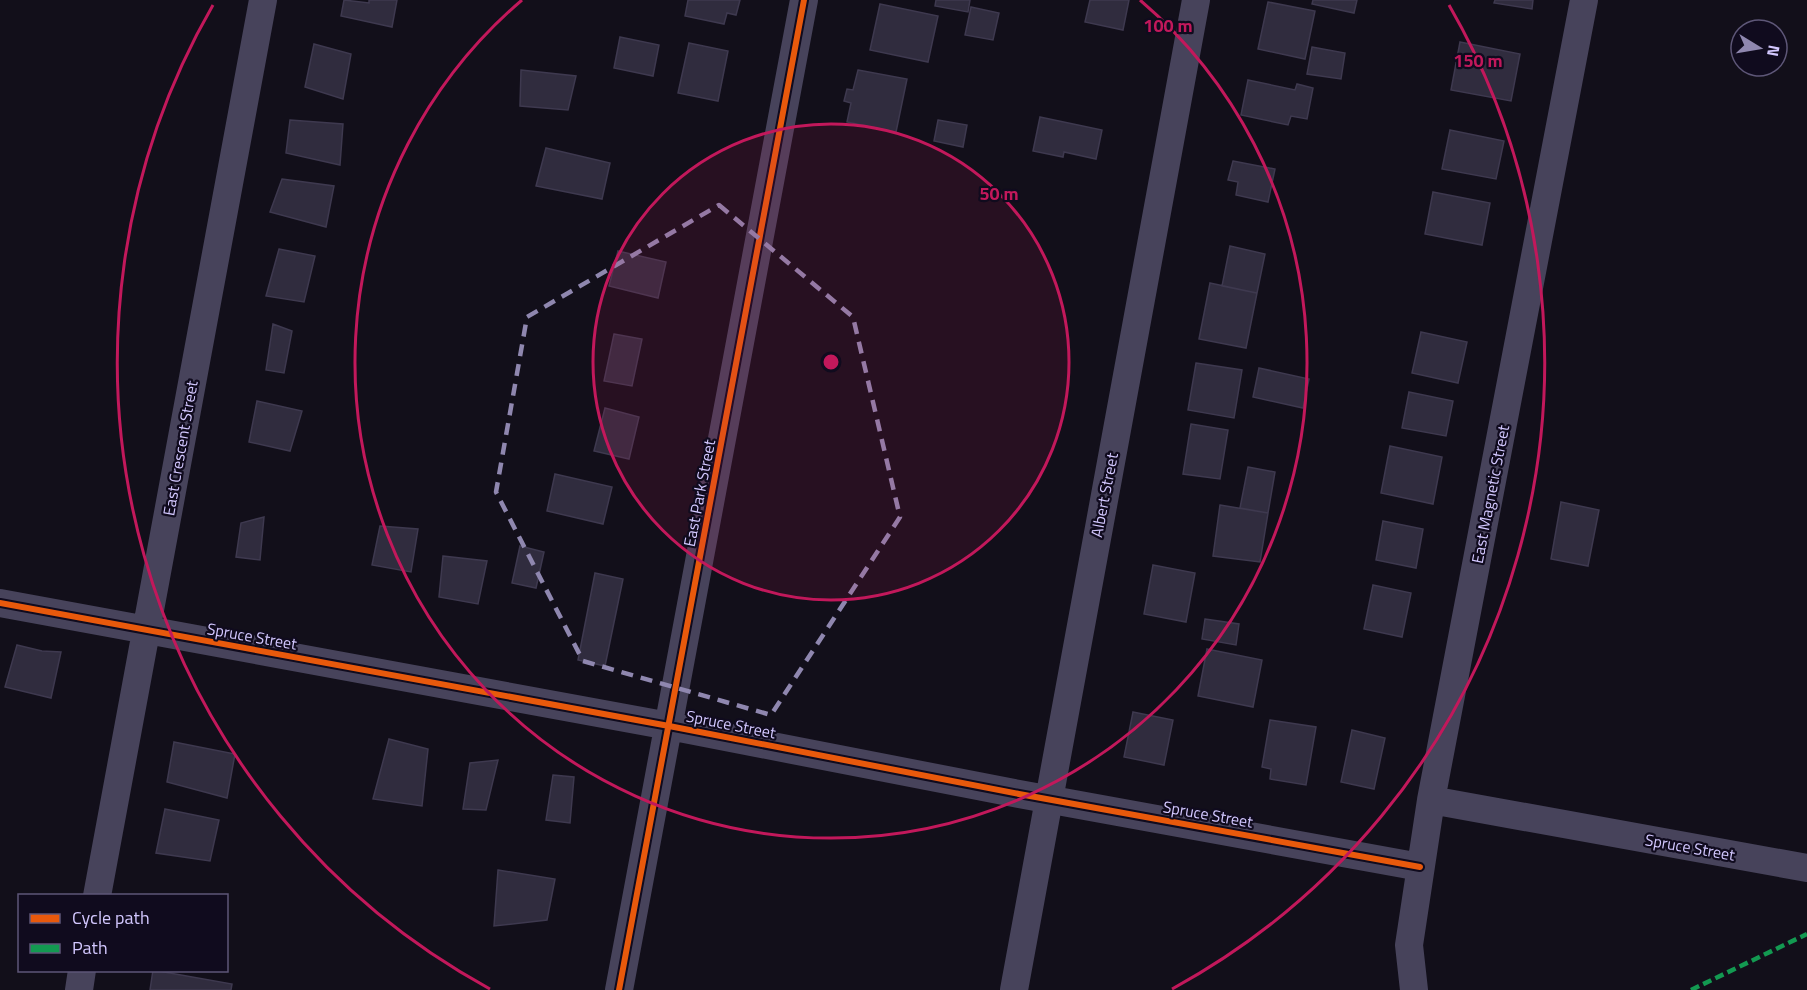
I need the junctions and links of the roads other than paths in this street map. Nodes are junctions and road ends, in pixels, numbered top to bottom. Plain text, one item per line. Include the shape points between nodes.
1 (263, 0) edge
2 (804, 0) edge
3 (1196, 0) edge
4 (1584, 0) edge
5 (0, 603) edge
6 (146, 631) junction
7 (669, 726) junction
8 (1048, 799) junction
9 (1431, 801) junction
10 (1420, 867) junction
11 (1807, 868) edge
12 (97, 894) edge
13 (82, 972) edge
14 (79, 990) edge
15 (619, 990) edge
16 (1014, 990) edge
17 (1414, 990) edge

1 - 6 street, East Crescent Street
2 - 7 street, East Park Street
3 - 8 street, Albert Street
4 - 9 street, East Magnetic Street
5 - 6 street, Spruce Street
6 - 7 street, Spruce Street
6 - 12 street, East Crescent Street
7 - 8 street, Spruce Street
7 - 15 street, East Park Street
8 - 10 street, Spruce Street
8 - 16 street, Albert Street
9 - 10 street, East Magnetic Street
9 - 11 street, Spruce Street
10 - 17 street, East Magnetic Street via 1409,945
13 - 14 street

